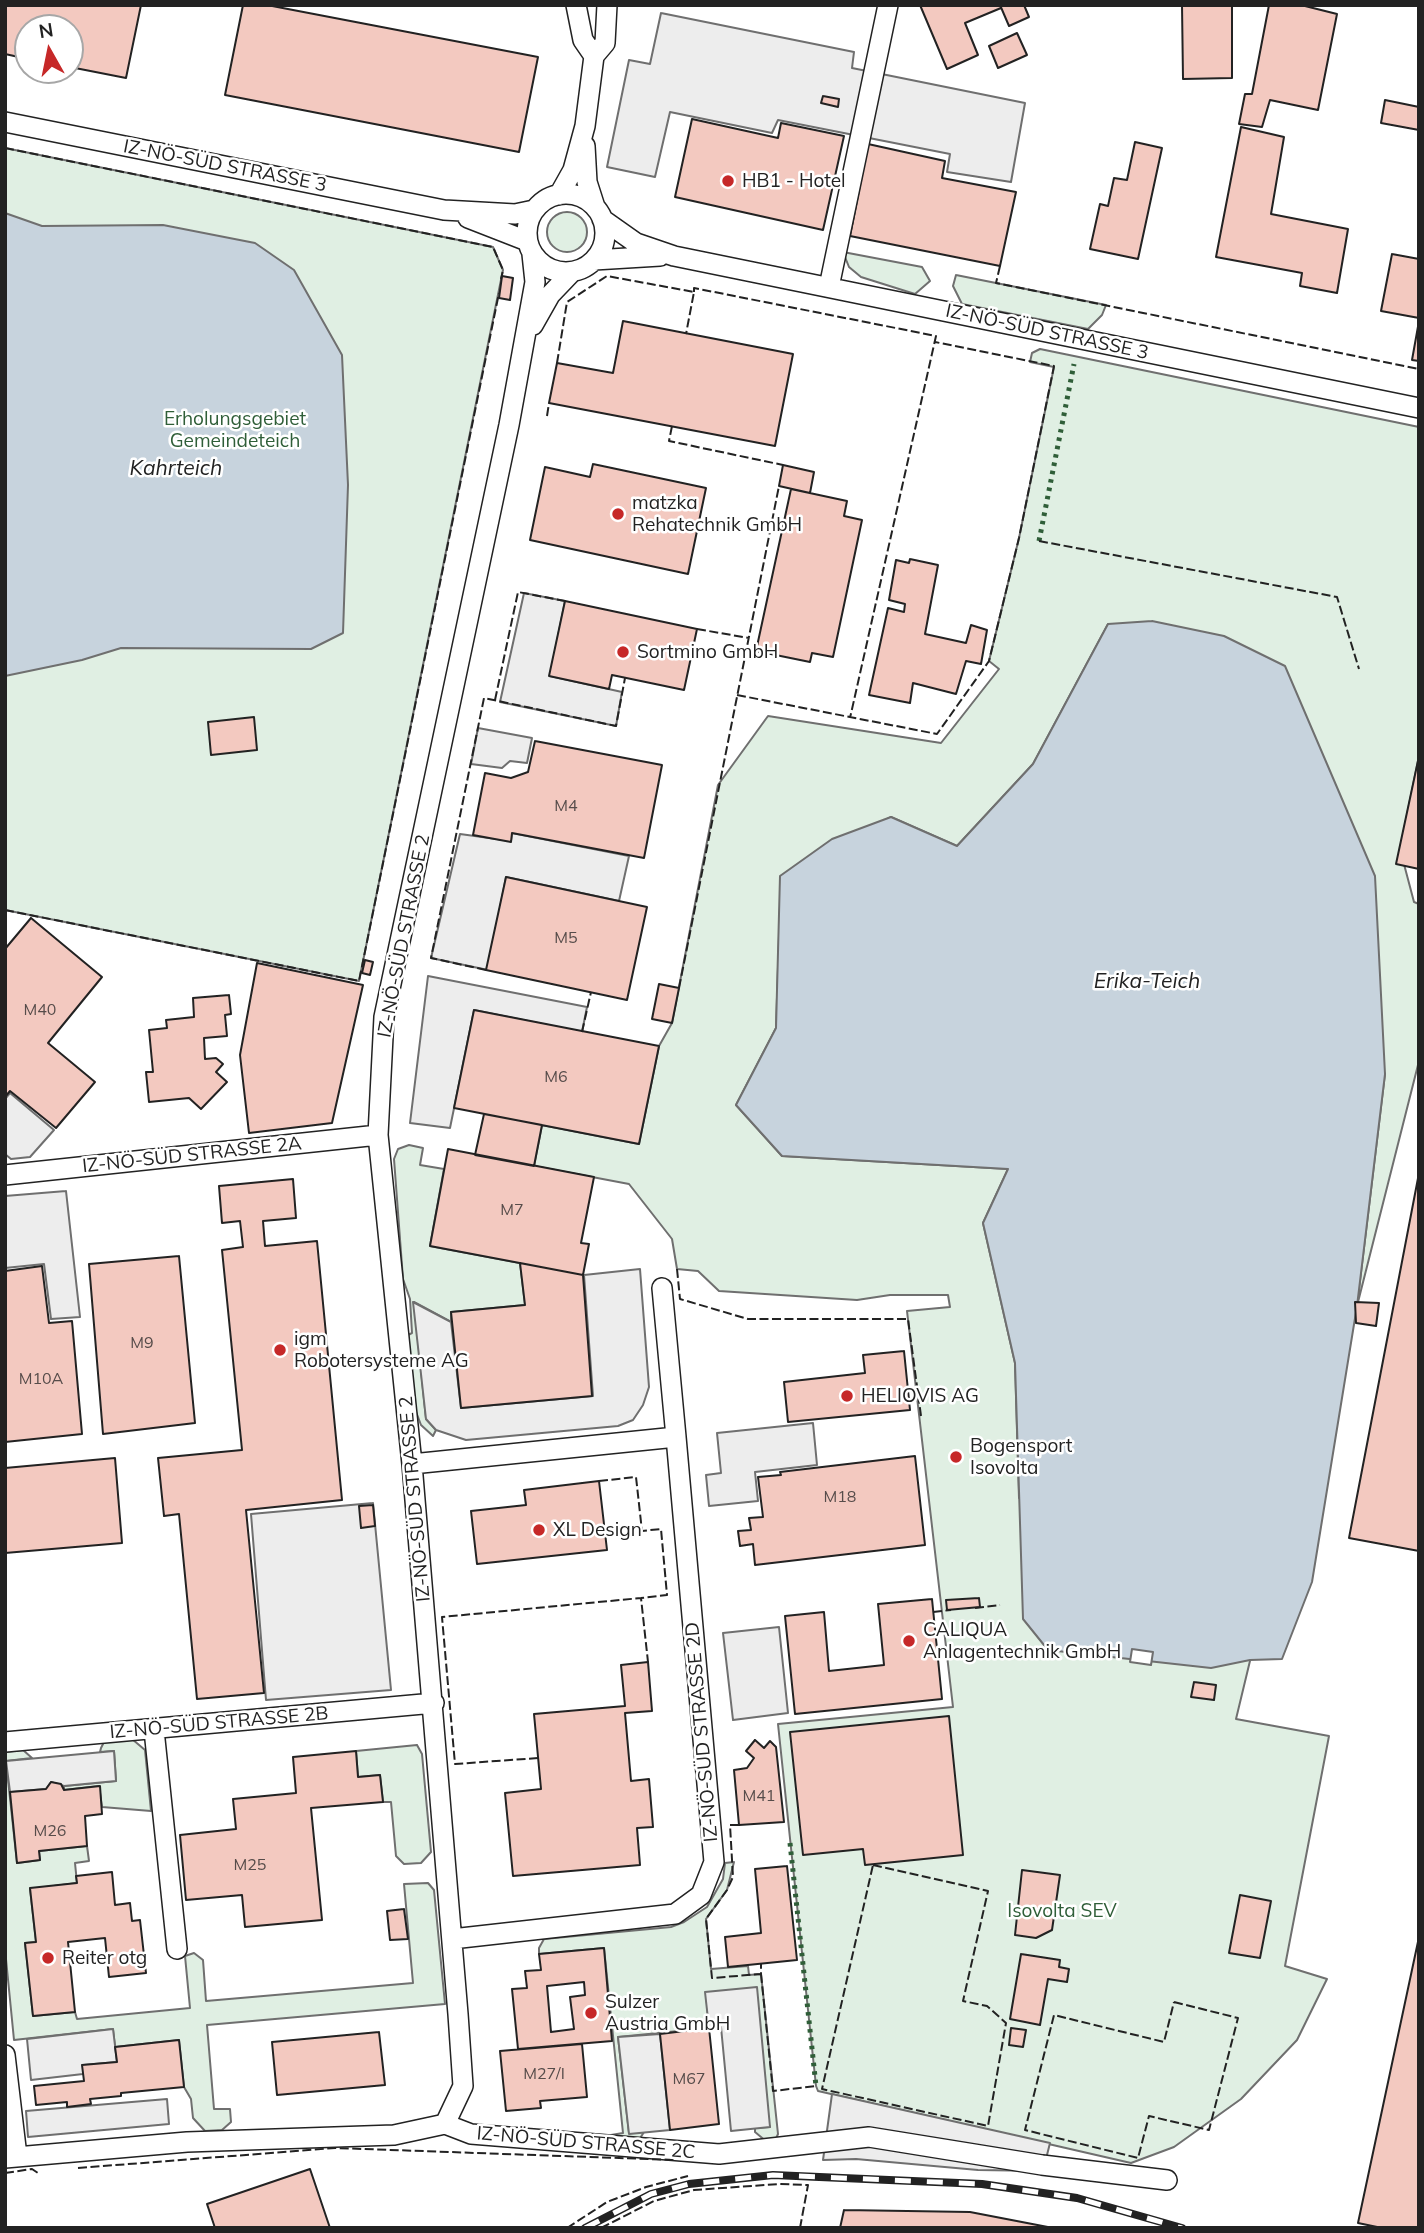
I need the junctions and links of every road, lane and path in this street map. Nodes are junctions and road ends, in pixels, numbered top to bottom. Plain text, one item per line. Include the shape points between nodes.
1 (576, 5) edge
2 (607, 5) edge
3 (883, 10) edge
4 (594, 55) junction
5 (5, 122) edge
6 (585, 126) junction
7 (559, 195) junction
8 (444, 210) junction
9 (534, 210) junction
10 (598, 213) junction
11 (529, 247) junction
12 (674, 256) junction
13 (594, 260) junction
14 (572, 272) junction
15 (829, 287) junction
16 (526, 339) junction
17 (1419, 408) edge
18 (378, 1135) junction
19 (5, 1175) edge
20 (662, 1287) dead end
21 (676, 1437) junction
22 (412, 1464) junction
23 (433, 1703) junction
24 (154, 1730) junction
25 (5, 1742) edge
26 (452, 1940) junction
27 (177, 1949) dead end
28 (5, 2055) edge
29 (445, 2124) junction
30 (11, 2157) edge
31 (1167, 2180) dead end

1 - 4 street via 583,40
2 - 4 street via 605,43
3 - 15 street
4 - 6 street
5 - 8 street, IZ-NÖ-SÜD STRASSE 3
6 - 7 street via 573,170
6 - 10 street via 587,182
7 - 9 street
7 - 10 street via 573,195
8 - 9 street, IZ-NÖ-SÜD STRASSE 3 via 515,214
8 - 11 street, IZ-NÖ-SÜD STRASSE 3
9 - 11 street via 527,226
10 - 12 street, IZ-NÖ-SÜD STRASSE 3 via 635,243
10 - 13 street via 603,245
11 - 14 street via 550,268
11 - 16 street, IZ-NÖ-SÜD STRASSE 2 via 535,282
12 - 13 street, IZ-NÖ-SÜD STRASSE 3
12 - 15 street, IZ-NÖ-SÜD STRASSE 3
13 - 14 street
14 - 16 street, IZ-NÖ-SÜD STRASSE 2 via 550,295
15 - 17 street, IZ-NÖ-SÜD STRASSE 3
16 - 18 street, IZ-NÖ-SÜD STRASSE 2 via 384,1017
18 - 19 street, IZ-NÖ-SÜD STRASSE 2A
18 - 22 street, IZ-NÖ-SÜD STRASSE 2
20 - 21 street, IZ-NÖ-SÜD STRASSE 2D
21 - 22 street
21 - 26 street, IZ-NÖ-SÜD STRASSE 2D via 714,1862 701,1895 675,1914
22 - 23 street, IZ-NÖ-SÜD STRASSE 2
23 - 24 street, IZ-NÖ-SÜD STRASSE 2B
23 - 26 street, IZ-NÖ-SÜD STRASSE 2
24 - 25 street, IZ-NÖ-SÜD STRASSE 2B
24 - 27 street
26 - 29 street, IZ-NÖ-SÜD STRASSE 2 via 463,2086
28 - 30 street
29 - 30 street, IZ-NÖ-SÜD STRASSE 2C via 394,2135 187,2143
29 - 31 street, IZ-NÖ-SÜD STRASSE 2C via 471,2134 719,2154 869,2137

